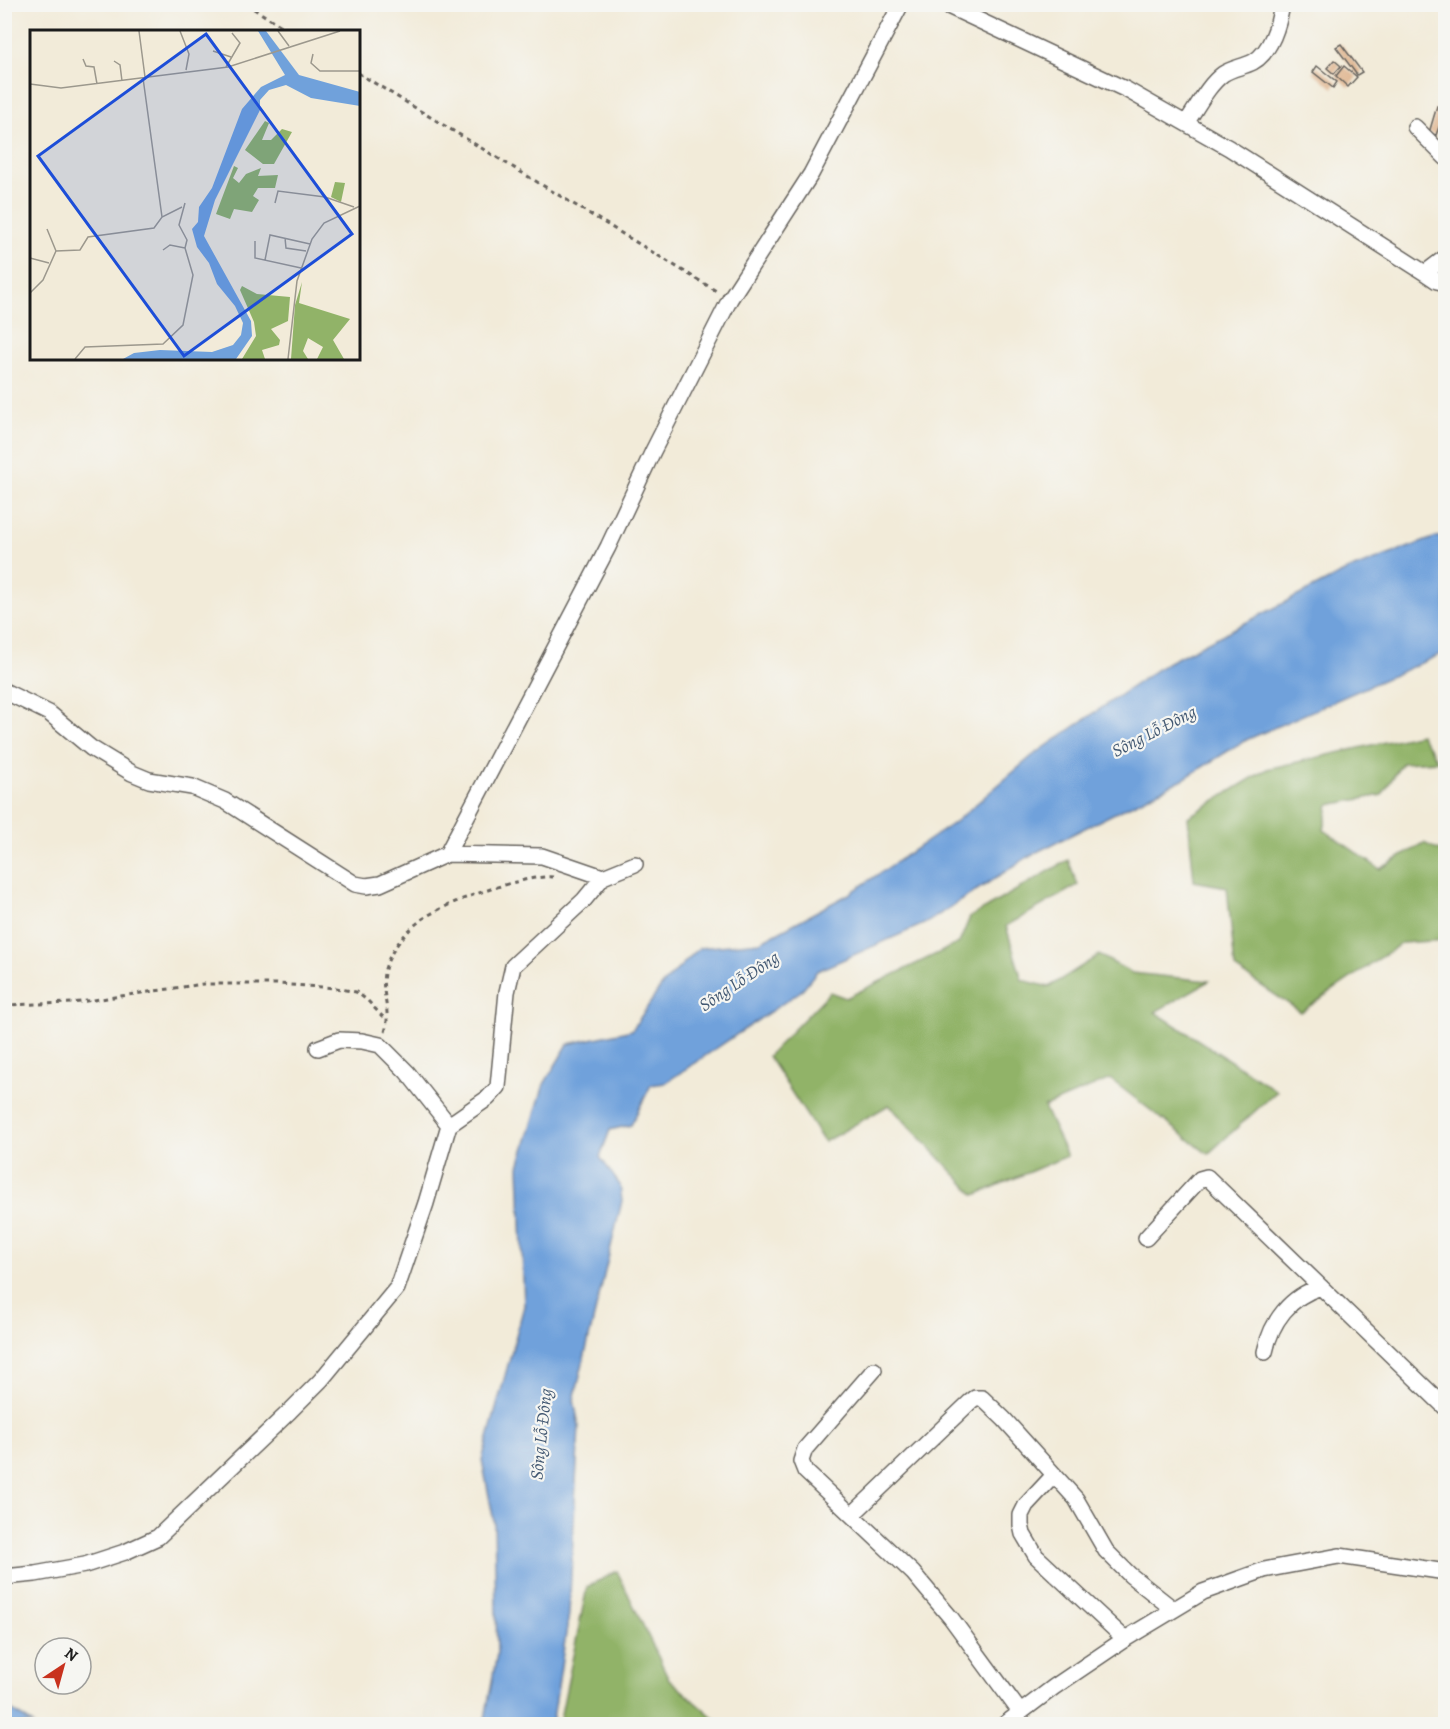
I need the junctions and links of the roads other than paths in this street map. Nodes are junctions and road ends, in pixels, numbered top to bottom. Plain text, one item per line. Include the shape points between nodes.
1 (900, 4) edge
2 (944, 4) edge
3 (1282, 4) edge
4 (1186, 123) junction
5 (1415, 127) dead end
6 (1446, 158) edge
7 (1446, 257) edge
8 (1425, 273) junction
9 (1446, 283) edge
10 (4, 691) edge
11 (447, 854) junction
12 (635, 864) dead end
13 (603, 877) junction
14 (318, 1048) dead end
15 (449, 1125) junction
16 (1146, 1238) dead end
17 (1321, 1287) junction
18 (1264, 1352) dead end
19 (874, 1370) dead end
20 (1446, 1408) edge
21 (1054, 1475) junction
22 (852, 1515) junction
23 (1446, 1572) edge
24 (4, 1577) edge
25 (1173, 1609) junction
26 (1125, 1639) junction
27 (1020, 1712) junction
28 (1005, 1725) edge

1 - 11 street via 811,174 730,299 603,556
2 - 4 street via 1127,90
3 - 4 street via 1263,55 1223,74
4 - 8 street
5 - 6 street
7 - 8 street
8 - 9 street
10 - 11 street via 49,713 91,748 132,773 192,787 225,801 355,884 380,884
11 - 13 street via 542,856
12 - 13 street
13 - 15 street via 513,966 498,1087
14 - 15 street via 339,1040 380,1045
15 - 24 street via 397,1288 321,1380 158,1537 85,1565
16 - 17 street via 1200,1179 1208,1177
17 - 18 street via 1310,1290 1286,1309 1275,1323
17 - 20 street
19 - 22 street via 805,1449 801,1461 810,1478
21 - 22 street via 997,1412 982,1398 975,1398
21 - 25 street via 1076,1499 1106,1551
21 - 26 street via 1026,1505 1021,1515 1023,1534 1036,1556
22 - 27 street via 933,1596
23 - 25 street via 1339,1556 1264,1570 1203,1592
25 - 26 street
26 - 27 street
27 - 28 street

